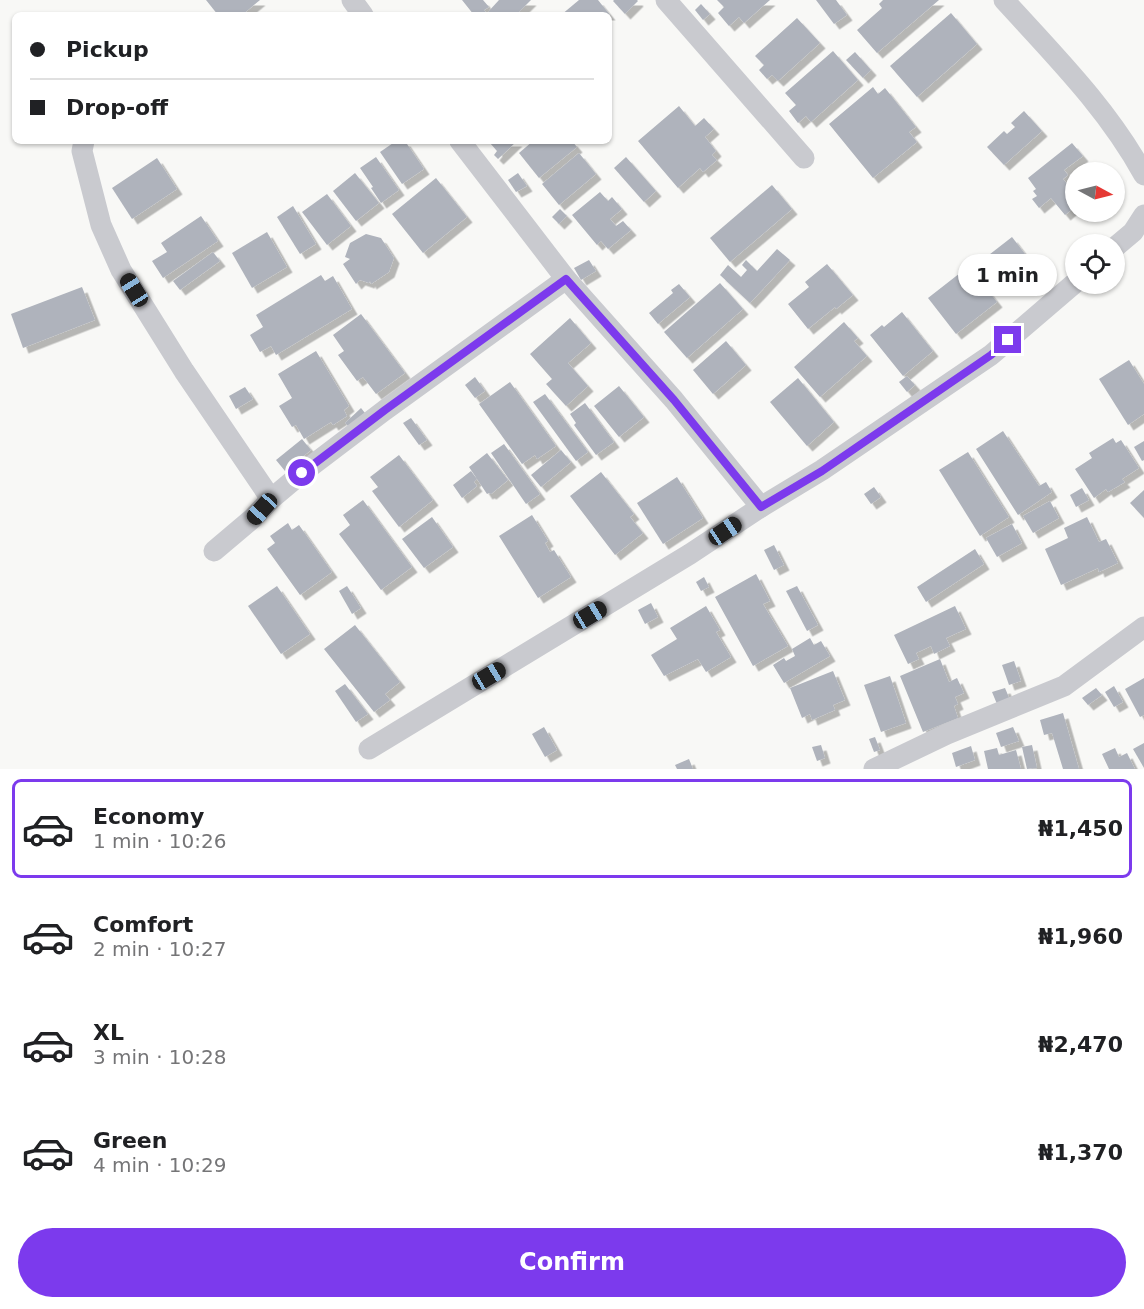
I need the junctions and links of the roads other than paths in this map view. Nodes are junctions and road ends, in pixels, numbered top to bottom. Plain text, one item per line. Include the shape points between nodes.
1 (666, 0) edge
2 (1004, 0) edge
3 (83, 144) edge
4 (462, 144) edge
5 (804, 158) dead end
6 (1144, 176) edge
7 (1144, 215) edge
8 (1125, 239) edge
9 (566, 279) junction
10 (1065, 291) edge
11 (271, 499) junction
12 (761, 507) junction
13 (214, 550) dead end
14 (1144, 627) edge
15 (369, 749) dead end
16 (874, 769) edge

1 - 5 street
2 - 6 street via 1095,101 1128,146
3 - 11 street via 101,225 121,270
4 - 9 street
7 - 8 street
9 - 11 street via 385,410
9 - 12 street via 674,400
10 - 12 street via 991,355 822,471
11 - 13 street
12 - 15 street
14 - 16 street via 1064,686

